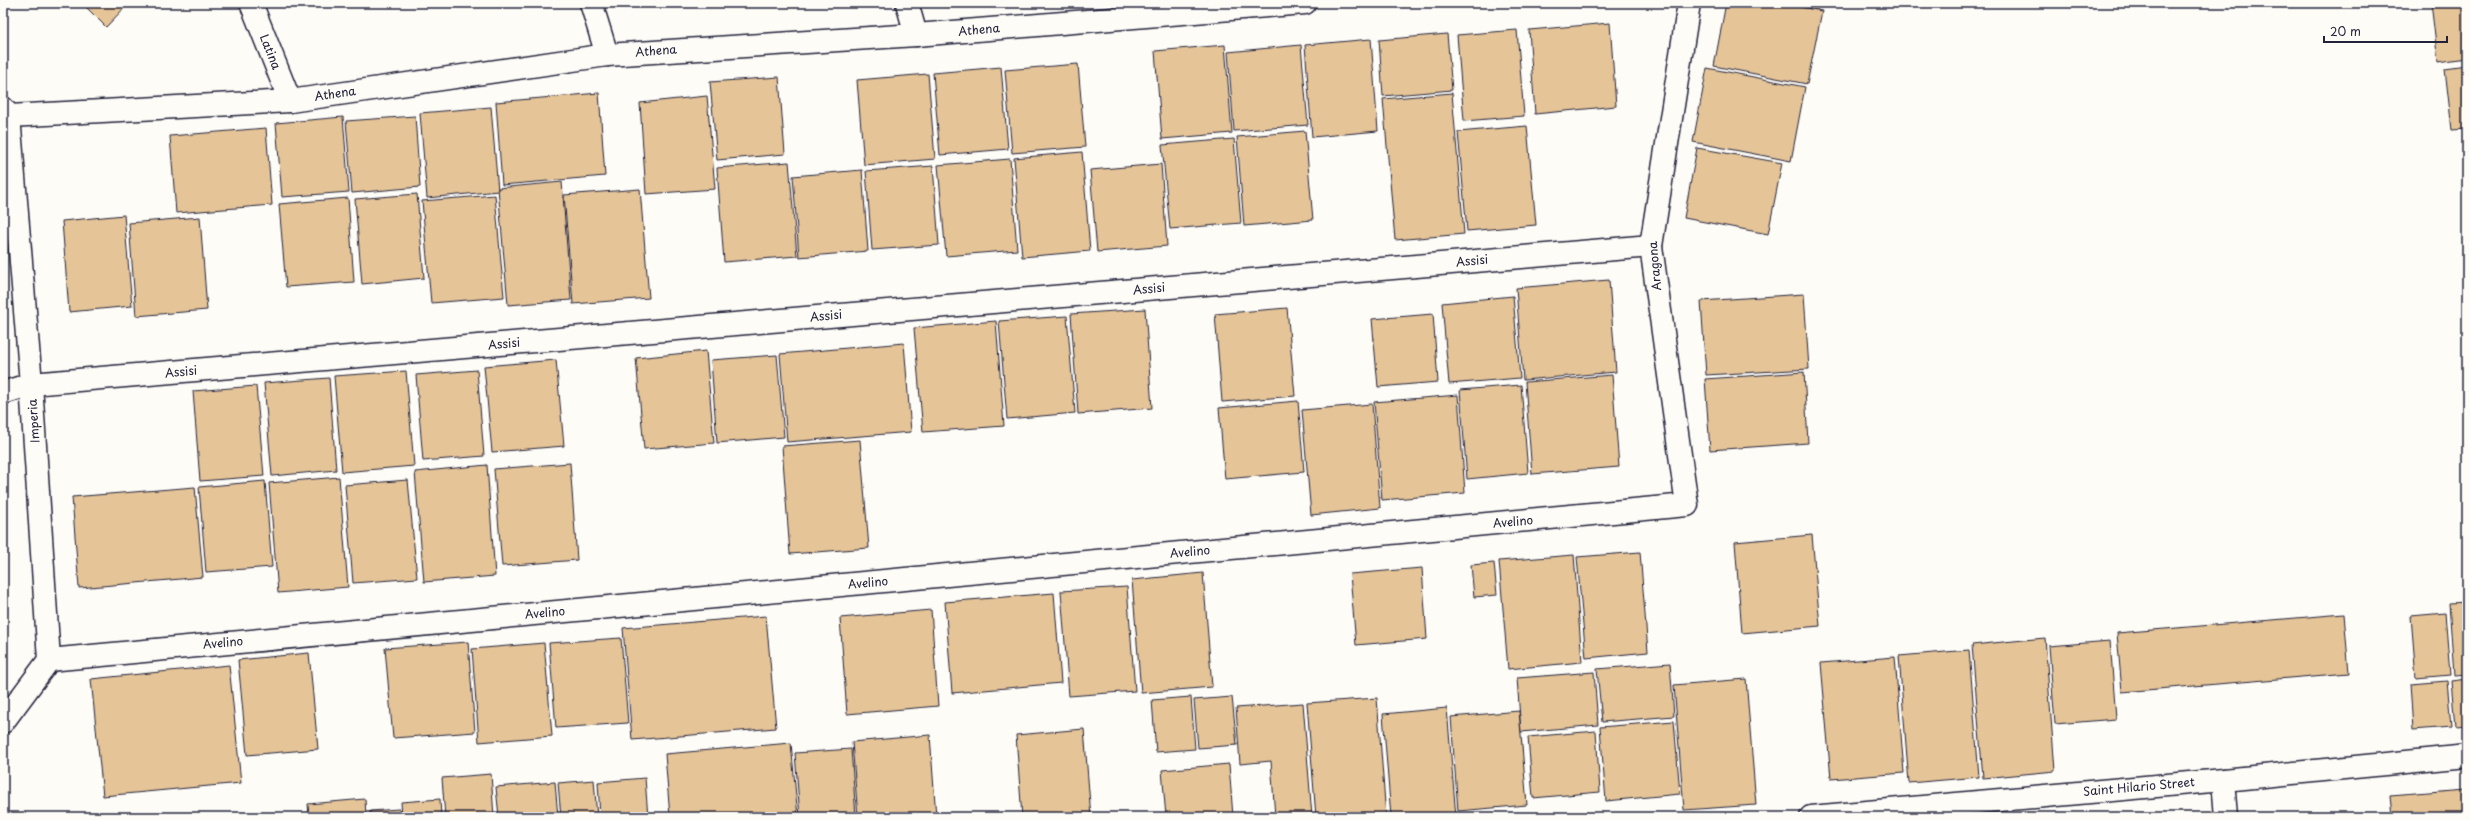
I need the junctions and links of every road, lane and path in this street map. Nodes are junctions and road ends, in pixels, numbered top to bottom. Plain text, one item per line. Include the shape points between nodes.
1 (251, 3) edge
2 (591, 3) edge
3 (907, 3) edge
4 (1305, 3) edge
5 (1689, 3) edge
6 (1162, 10) edge
7 (916, 35) junction
8 (607, 54) junction
9 (290, 101) junction
10 (6, 112) edge
11 (1651, 246) junction
12 (31, 384) junction
13 (3, 394) edge
14 (1687, 505) joint
15 (49, 660) junction
16 (3, 722) edge
17 (2467, 756) edge
18 (2223, 780) junction
19 (1971, 809) edge
20 (1811, 817) edge
21 (2226, 817) edge

1 - 9 street, Latina
2 - 8 street
3 - 7 street
4 - 6 street, Athena
5 - 11 street, Aragona
6 - 7 street, Athena
7 - 8 street, Athena
8 - 9 street, Athena
9 - 10 street, Athena
10 - 12 street, Imperia
11 - 12 street, Assisi
11 - 14 street, Aragona
12 - 13 street, Assisi
12 - 15 street, Imperia
14 - 15 street, Avelino
15 - 16 street
17 - 18 street, Saint Hilario Street
18 - 19 street, Saint Hilario Street
18 - 21 street
19 - 20 street, Saint Hilario Street

